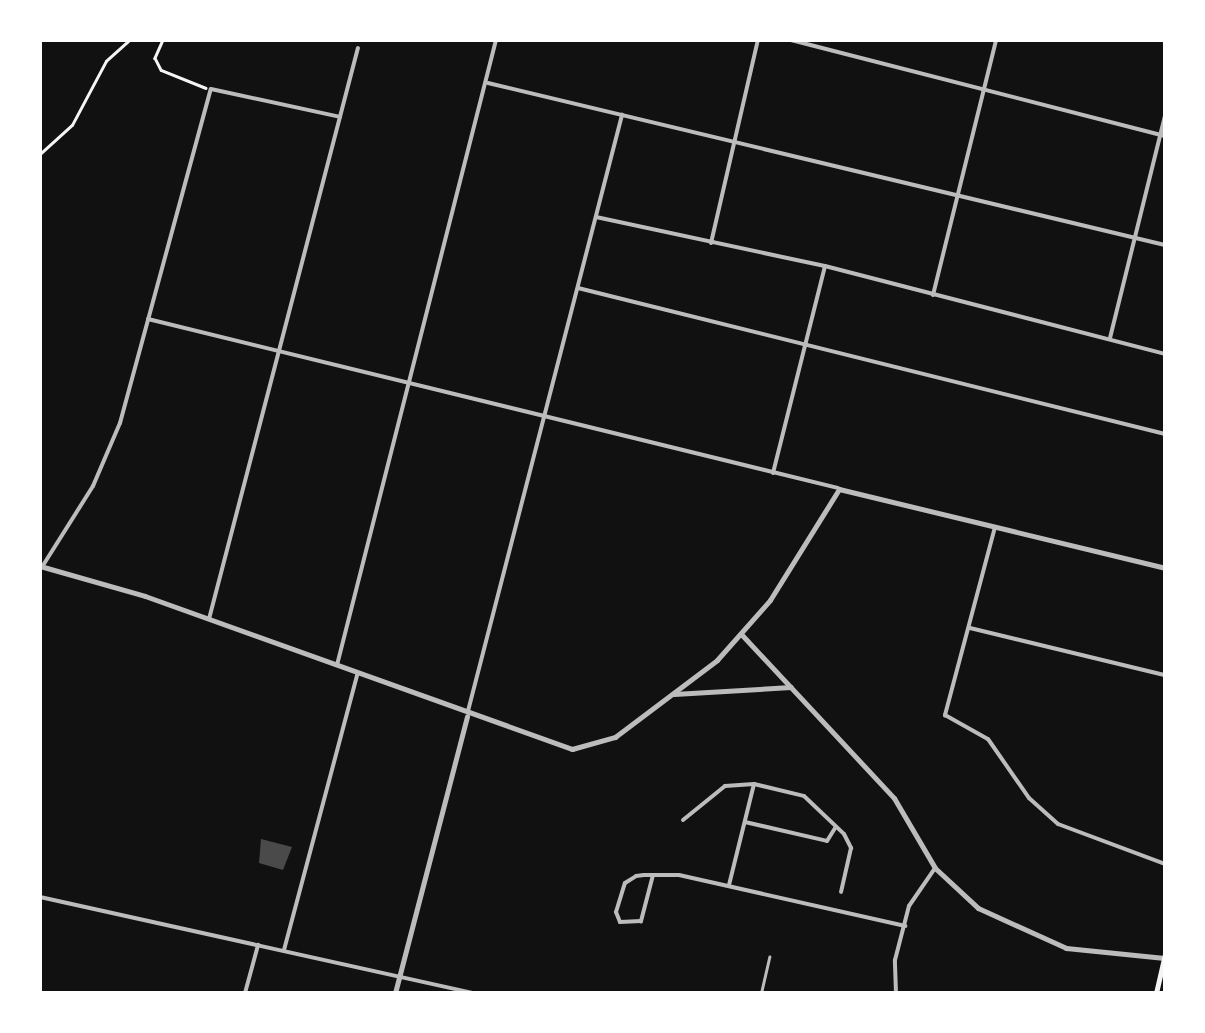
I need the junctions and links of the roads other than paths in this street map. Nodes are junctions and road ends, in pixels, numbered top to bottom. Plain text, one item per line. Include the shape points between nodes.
1 (496, 40) edge
2 (758, 40) edge
3 (790, 40) edge
4 (996, 40) edge
5 (358, 48) dead end
6 (488, 83) junction
7 (984, 90) junction
8 (622, 115) junction
9 (1165, 115) edge
10 (340, 117) junction
11 (1163, 135) edge
12 (736, 138) junction
13 (958, 192) junction
14 (595, 216) junction
15 (1135, 238) junction
16 (712, 243) junction
17 (1165, 246) edge
18 (825, 266) junction
19 (577, 288) junction
20 (933, 295) junction
21 (148, 319) junction
22 (1110, 339) junction
23 (805, 345) junction
24 (280, 352) junction
25 (1165, 354) edge
26 (411, 383) junction
27 (544, 416) junction
28 (1165, 434) edge
29 (773, 473) junction
30 (838, 488) junction
31 (995, 526) junction
32 (41, 567) edge
33 (1165, 568) edge
34 (210, 620) junction
35 (969, 628) junction
36 (742, 635) junction
37 (337, 667) junction
38 (358, 674) junction
39 (1165, 675) edge
40 (791, 688) junction
41 (673, 694) junction
42 (467, 716) junction
43 (754, 784) junction
44 (683, 820) dead end
45 (744, 822) junction
46 (836, 826) junction
47 (1165, 864) edge
48 (936, 868) junction
49 (653, 876) junction
50 (730, 885) junction
51 (841, 892) dead end
52 (40, 897) edge
53 (904, 926) junction
54 (258, 945) junction
55 (284, 950) junction
56 (1165, 957) edge
57 (769, 958) dead end
58 (400, 976) junction
59 (246, 993) edge
60 (395, 993) edge
61 (473, 993) edge
62 (761, 993) edge
63 (896, 993) edge
64 (1156, 993) edge

1 - 6 street
2 - 12 street
3 - 7 street
4 - 7 street
5 - 10 street
6 - 8 street
6 - 26 street
7 - 11 street
7 - 13 street
8 - 12 street
8 - 14 street
9 - 11 street
10 - 21 street via 211,89
10 - 24 street
11 - 15 street
12 - 13 street
12 - 16 street
13 - 15 street
13 - 20 street
14 - 16 street
14 - 19 street
15 - 17 street
15 - 22 street
16 - 18 street
18 - 20 street
18 - 23 street
19 - 23 street
19 - 27 street
20 - 22 street
21 - 24 street
21 - 32 street via 109,454
22 - 25 street
23 - 28 street
23 - 29 street
24 - 26 street
24 - 34 street
26 - 27 street
26 - 37 street
27 - 29 street
27 - 42 street
29 - 30 street
30 - 31 street
30 - 36 street via 830,511
31 - 33 street
31 - 35 street
32 - 34 street
34 - 37 street
35 - 39 street
35 - 47 street via 945,716 988,739 1058,824
36 - 40 street
36 - 41 street
37 - 38 street
38 - 42 street
38 - 55 street
40 - 41 street
40 - 48 street via 894,798
41 - 42 street via 615,737 587,748 556,746
42 - 58 street
43 - 44 street via 725,786
43 - 45 street
43 - 46 street via 804,796
45 - 46 street via 828,841
45 - 50 street
46 - 51 street via 851,848
48 - 53 street via 915,891
48 - 56 street via 1000,922 1066,948
49 - 49 street via 625,883 616,912 620,922 642,922
49 - 50 street
50 - 53 street
52 - 54 street
53 - 63 street
54 - 55 street
54 - 59 street
55 - 58 street
56 - 64 main road
57 - 62 lane
58 - 60 street
58 - 61 street

